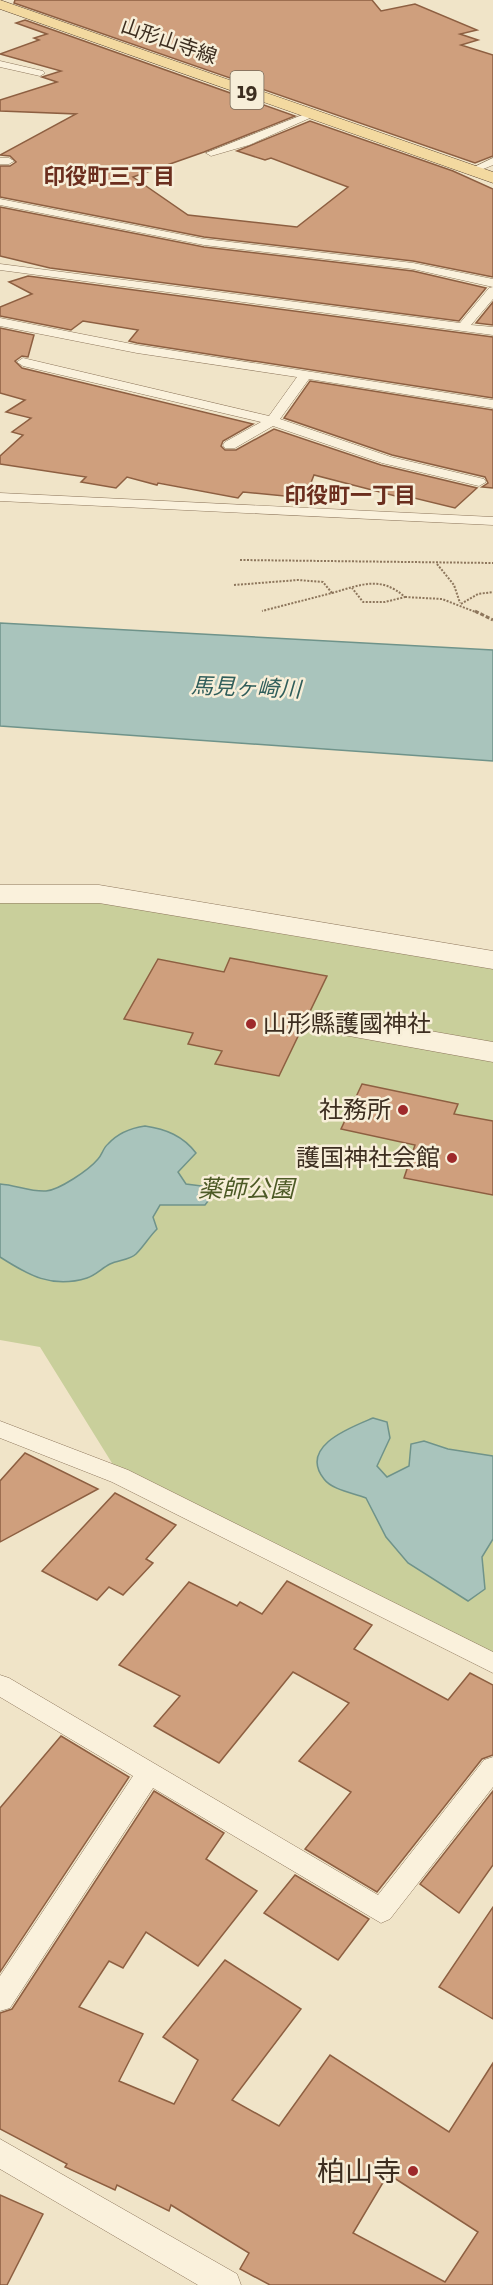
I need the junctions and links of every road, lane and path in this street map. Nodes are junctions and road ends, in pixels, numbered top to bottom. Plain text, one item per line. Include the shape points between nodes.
1 (0, 4) edge
2 (0, 64) edge
3 (40, 73) dead end
4 (314, 114) junction
5 (211, 153) dead end
6 (493, 161) edge
7 (471, 171) junction
8 (493, 178) edge
9 (0, 202) edge
10 (0, 267) edge
11 (493, 283) edge
12 (493, 291) edge
13 (0, 322) edge
14 (462, 327) junction
15 (493, 332) edge
16 (23, 362) dead end
17 (306, 374) junction
18 (493, 404) edge
19 (272, 421) junction
20 (230, 445) dead end
21 (479, 482) dead end
22 (0, 497) edge
23 (493, 521) edge
24 (240, 560) dead end
25 (436, 563) junction
26 (493, 564) edge
27 (234, 585) dead end
28 (352, 588) junction
29 (493, 592) edge
30 (332, 593) junction
31 (405, 597) junction
32 (460, 604) junction
33 (262, 611) dead end
34 (493, 620) edge
35 (0, 894) edge
36 (493, 960) edge
37 (327, 1023) dead end
38 (493, 1052) edge
39 (0, 1429) edge
40 (493, 1663) edge
41 (0, 1685) edge
42 (493, 1768) edge
43 (149, 1773) junction
44 (0, 1999) edge
45 (0, 2153) edge
46 (226, 2285) edge

1 - 4 main road, 山形山寺線 / 19
2 - 3 lane
4 - 5 lane
4 - 7 main road, 山形山寺線 / 19
6 - 7 lane
7 - 8 main road, 山形山寺線 / 19
9 - 11 lane via 204,242 413,266
10 - 14 lane
12 - 14 lane
13 - 17 lane via 137,349
14 - 15 lane
16 - 19 lane
17 - 18 lane
17 - 19 lane
19 - 20 lane
19 - 21 lane via 387,460
22 - 23 lane
24 - 25 path
25 - 26 path
25 - 32 path via 454,585
27 - 30 path via 307,580 323,582
28 - 30 path
28 - 31 path via 371,582 395,586
28 - 31 path via 363,602
29 - 32 path via 478,594
30 - 33 path via 281,603
31 - 32 path
32 - 34 path
35 - 36 street via 99,894
37 - 38 street
39 - 40 lane via 120,1476
41 - 43 lane
42 - 43 lane via 381,1911
43 - 44 lane
45 - 46 lane

